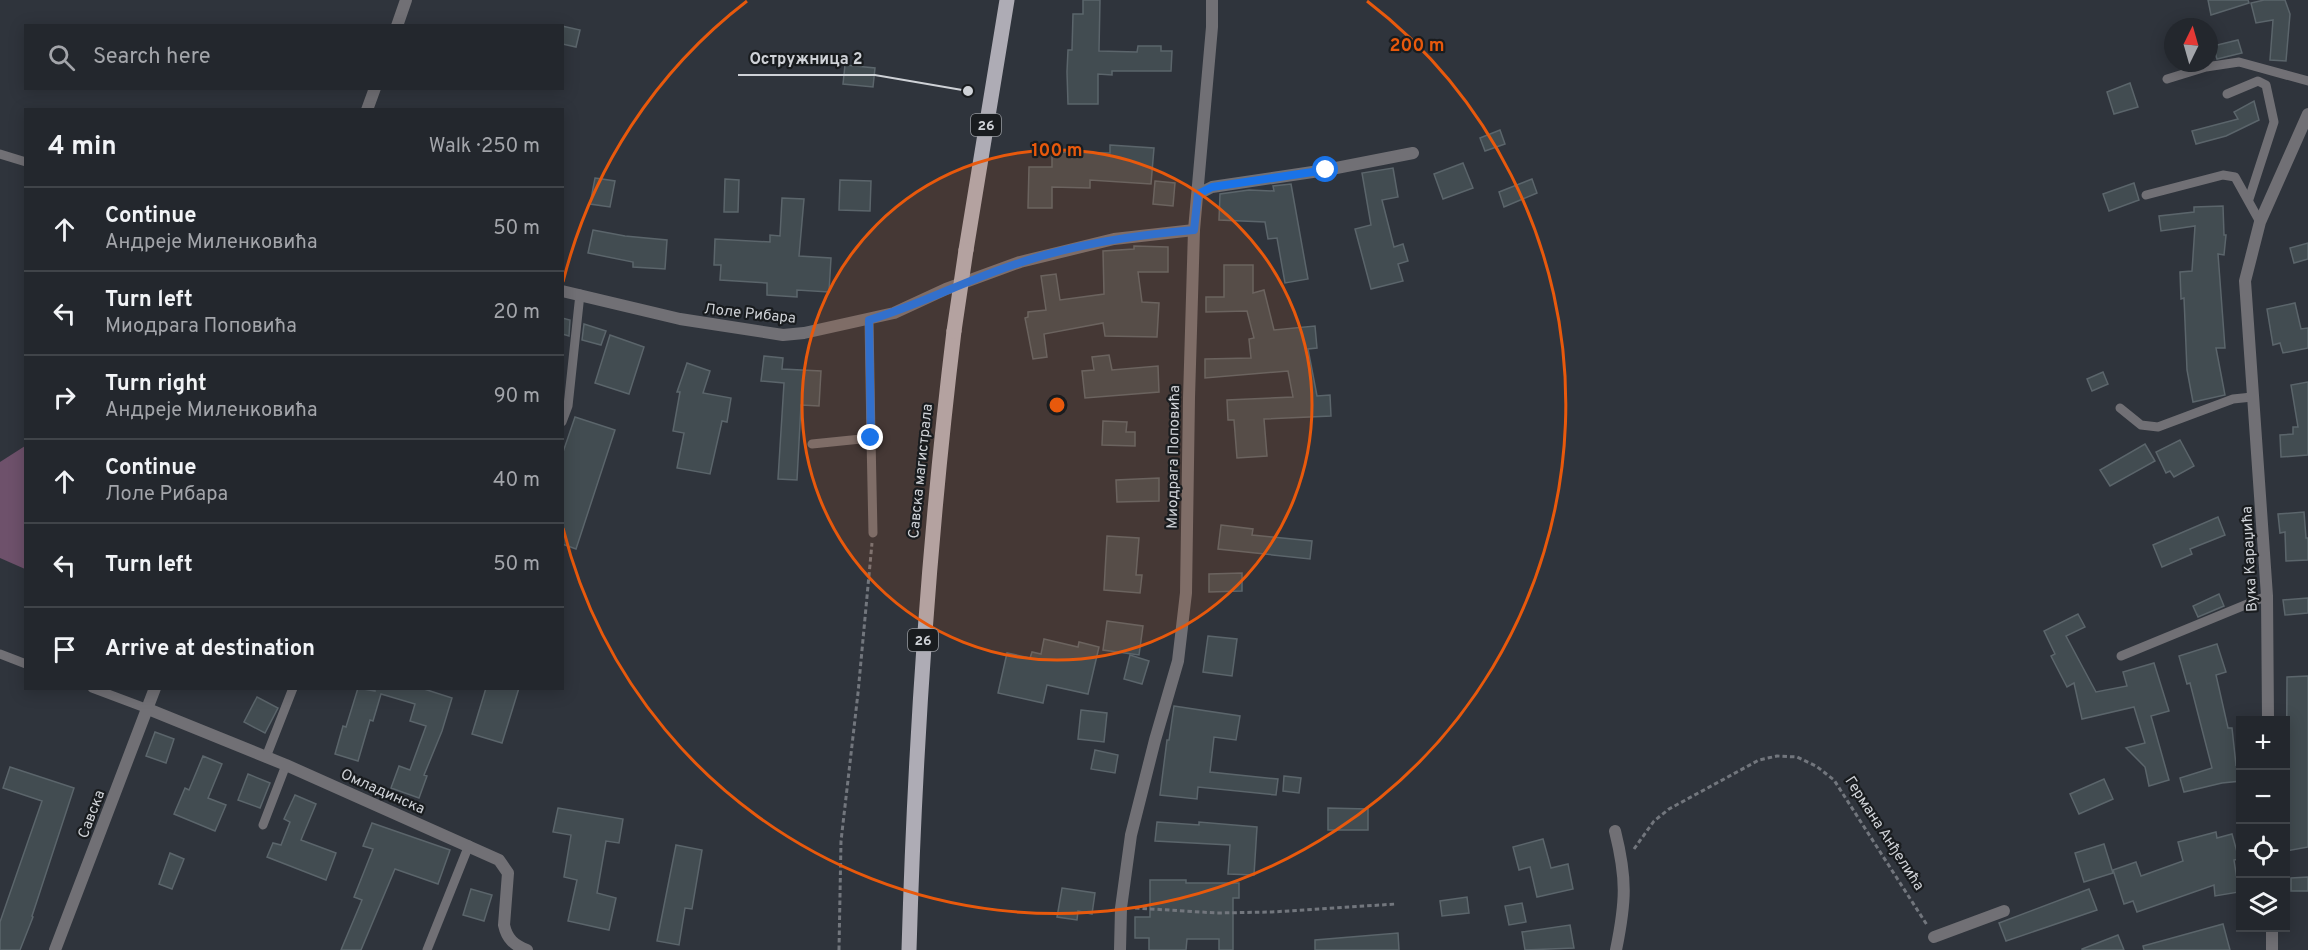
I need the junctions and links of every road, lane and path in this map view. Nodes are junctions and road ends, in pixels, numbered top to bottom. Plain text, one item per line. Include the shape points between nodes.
1 (406, 0) edge
2 (1007, 0) edge
3 (1212, 0) edge
4 (398, 24) edge
5 (2167, 79) dead end
6 (2308, 81) edge
7 (374, 90) edge
8 (2227, 94) dead end
9 (368, 108) edge
10 (2308, 114) edge
11 (1413, 153) dead end
12 (0, 154) edge
13 (24, 161) edge
14 (1198, 194) junction
15 (2146, 195) dead end
16 (2249, 200) junction
17 (2260, 222) junction
18 (1194, 230) junction
19 (564, 291) edge
20 (580, 294) junction
21 (869, 320) junction
22 (2252, 397) junction
23 (2120, 408) dead end
24 (564, 417) edge
25 (871, 438) junction
26 (812, 444) dead end
27 (873, 533) joint
28 (2267, 597) junction
29 (0, 654) edge
30 (2121, 656) dead end
31 (24, 663) edge
32 (97, 690) edge
33 (154, 690) edge
34 (291, 690) edge
35 (148, 709) junction
36 (2268, 716) edge
37 (266, 757) junction
38 (286, 765) junction
39 (263, 825) dead end
40 (1615, 831) dead end
41 (469, 845) junction
42 (1623, 865) junction
43 (1396, 904) dead end
44 (1121, 908) junction
45 (2004, 911) dead end
46 (2272, 932) edge
47 (1934, 937) joint
48 (55, 950) edge
49 (427, 950) edge
50 (527, 950) edge
51 (840, 950) edge
52 (909, 950) edge
53 (1120, 950) edge
54 (1616, 950) edge
55 (2272, 950) edge

1 - 4 street
2 - 52 main road, Савска магистрала / 26, bridge via 954,331 937,473 923,632
3 - 14 street, Миодрага Поповића
5 - 6 lane via 2239,62
7 - 9 street
8 - 16 lane via 2258,81 2266,85 2269,97 2274,122
10 - 17 street, Вука Караџића
11 - 14 street via 1212,187
12 - 13 lane
14 - 18 street, Миодрага Поповића
15 - 16 lane via 2223,175 2235,177
16 - 17 lane
17 - 22 street, Вука Караџића via 2245,281
18 - 21 street, Лоле Рибара via 1156,233 1020,262
18 - 44 street, Миодрага Поповића via 1182,640 1135,811
19 - 20 street, Лоле Рибара
20 - 21 street, Лоле Рибара via 680,319 783,334
20 - 24 lane
21 - 25 lane
22 - 23 lane via 2233,399 2158,427 2141,425
22 - 28 street, Вука Караџића
25 - 26 lane
25 - 27 lane
27 - 51 path via 841,841
28 - 30 lane
28 - 36 street, Вука Караџића
29 - 31 lane
32 - 35 lane
33 - 35 street, Савска
34 - 37 lane
35 - 37 street, Омладинска
35 - 48 street, Савска
37 - 38 street, Омладинска
38 - 39 lane
38 - 41 street, Омладинска
40 - 42 street
41 - 49 lane
41 - 50 street, Омладинска via 499,860 506,868 504,925 509,939
42 - 47 path, Германа Анђелића via 1654,821 1670,809 1759,760 1797,757 1834,780
42 - 54 street via 1624,913
43 - 44 path via 1217,913
44 - 53 street, Миодрага Поповића
45 - 47 street
46 - 55 street

